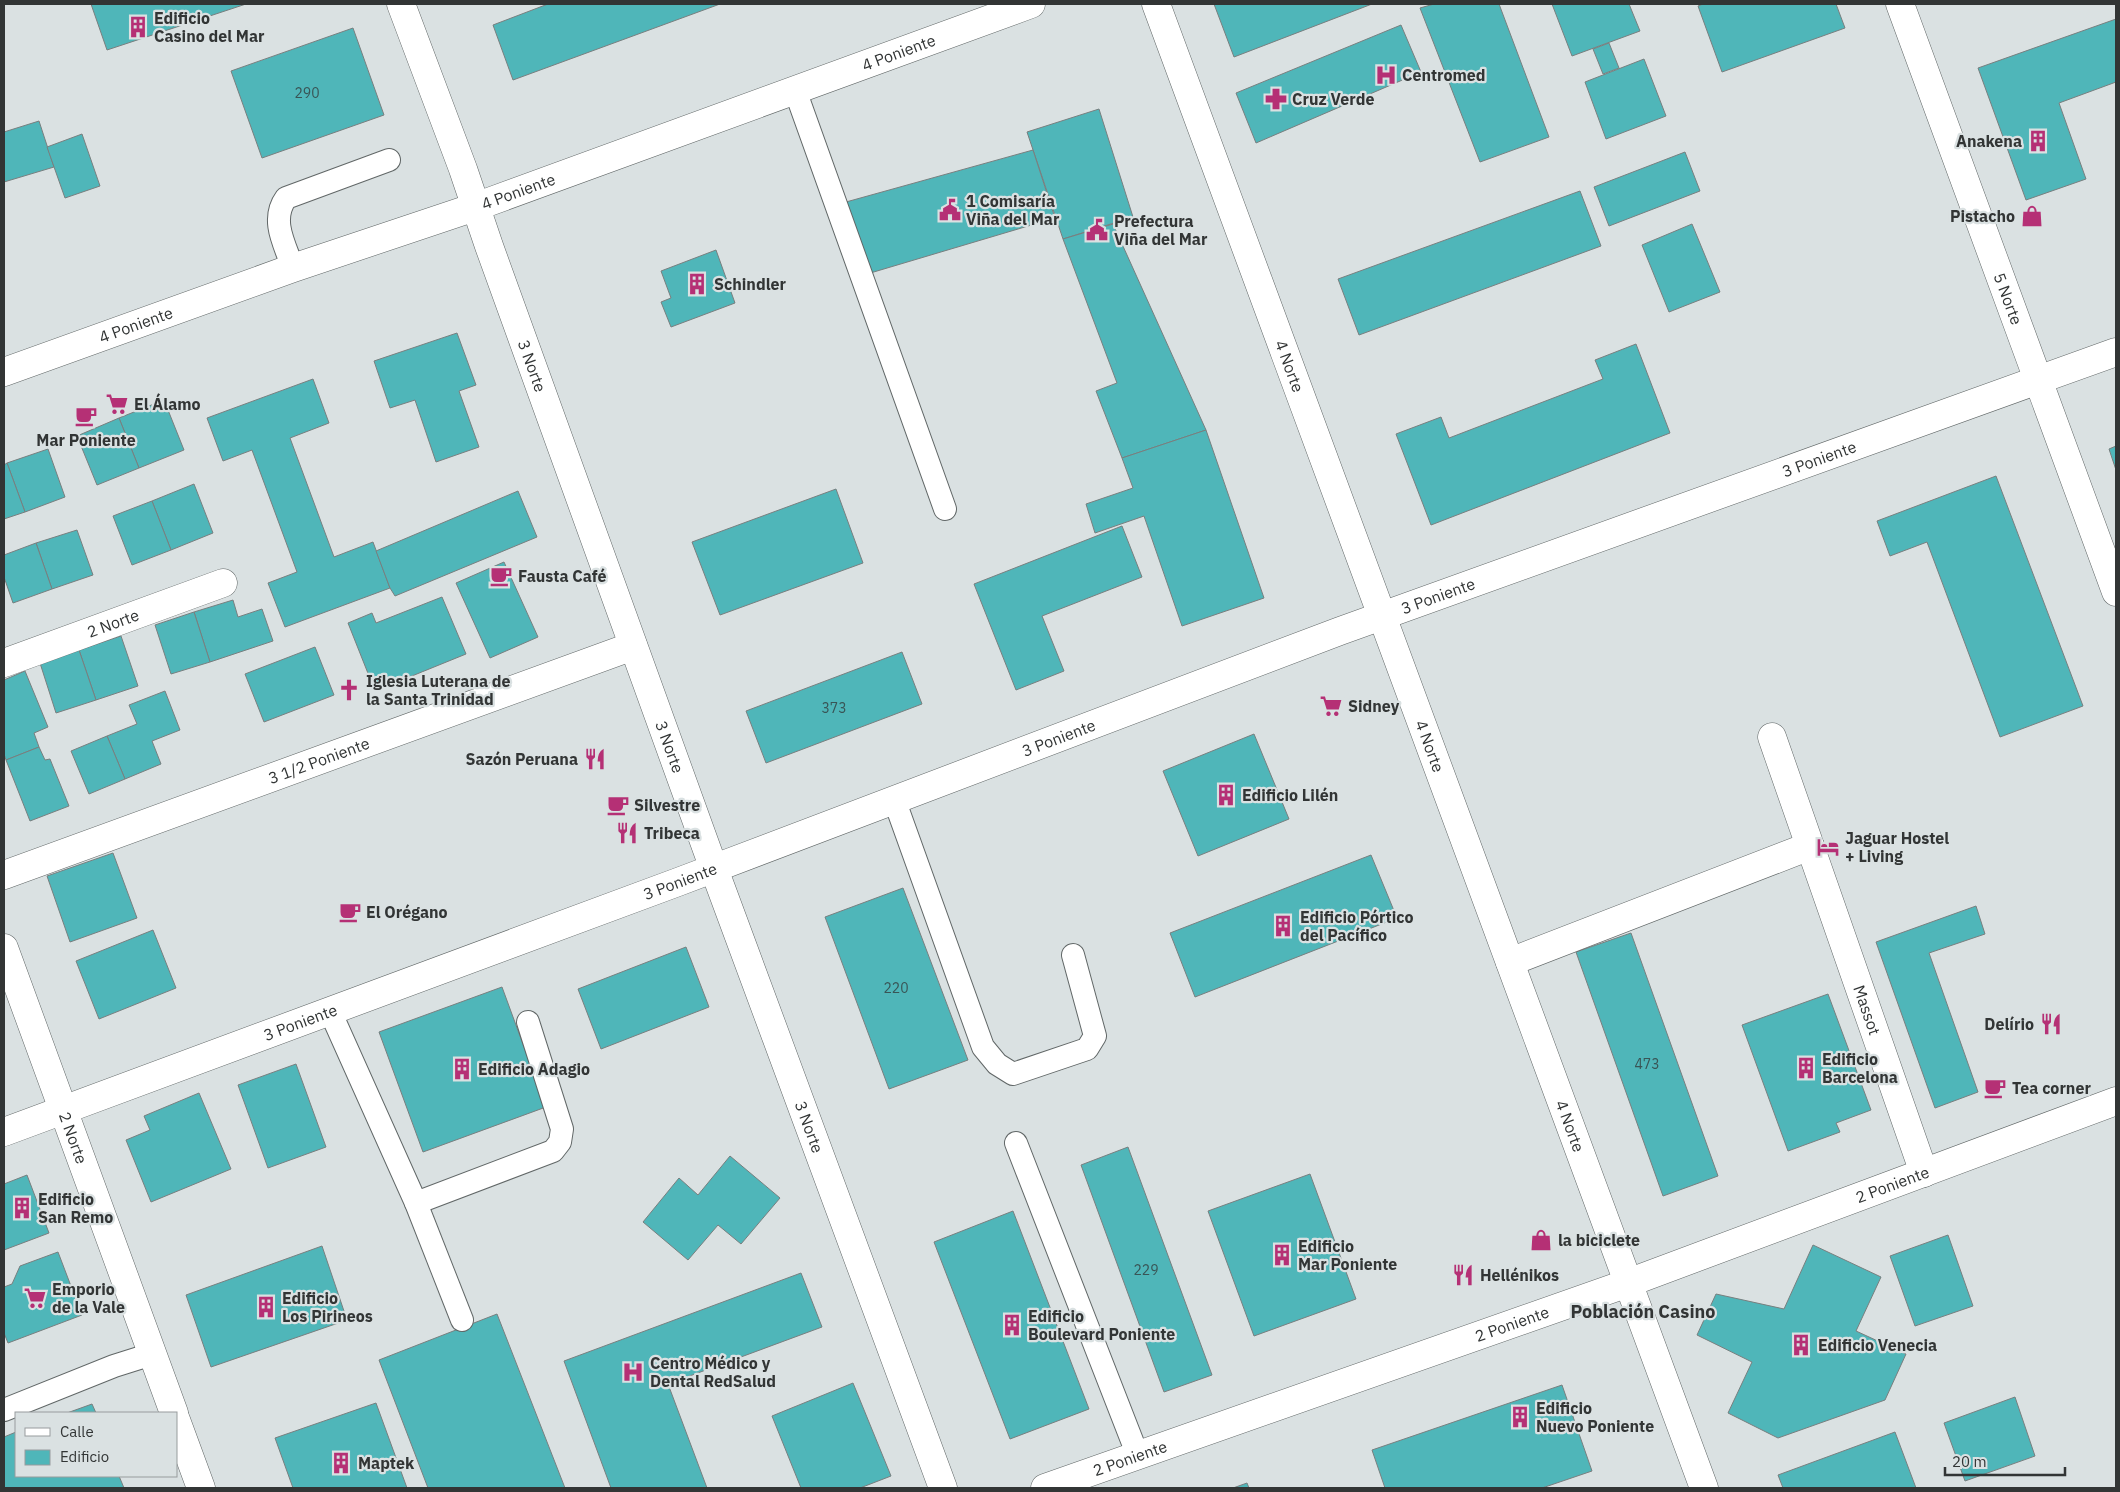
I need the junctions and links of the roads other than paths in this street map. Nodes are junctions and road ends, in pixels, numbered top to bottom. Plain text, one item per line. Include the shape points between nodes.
1 (401, 4) edge
2 (1031, 4) edge
3 (1156, 4) edge
4 (1900, 4) edge
5 (795, 90) junction
6 (389, 160) dead end
7 (475, 207) junction
8 (293, 268) junction
9 (2116, 352) edge
10 (4, 372) edge
11 (2038, 380) junction
12 (945, 509) dead end
13 (223, 583) dead end
14 (2116, 592) edge
15 (1382, 616) junction
16 (633, 646) junction
17 (4, 663) edge
18 (1772, 737) dead end
19 (894, 799) junction
20 (1810, 846) junction
21 (714, 869) junction
22 (4, 875) edge
23 (4, 948) edge
24 (1073, 956) dead end
25 (1510, 962) junction
26 (330, 1011) junction
27 (528, 1022) dead end
28 (2116, 1101) edge
29 (63, 1110) junction
30 (4, 1132) edge
31 (1016, 1143) dead end
32 (1924, 1172) junction
33 (416, 1203) junction
34 (1628, 1282) junction
35 (462, 1320) dead end
36 (152, 1354) junction
37 (4, 1410) edge
38 (174, 1412) edge
39 (178, 1425) edge
40 (1138, 1456) junction
41 (201, 1488) edge
42 (943, 1488) edge
43 (1045, 1488) edge
44 (1704, 1488) edge

1 - 7 street, 3 Norte
2 - 5 street, 4 Poniente
3 - 15 street, 4 Norte
4 - 11 street, 5 Norte
5 - 7 street, 4 Poniente
5 - 12 lane
6 - 8 lane via 286,198 280,207 278,228
7 - 8 street, 4 Poniente
7 - 16 street, 3 Norte
8 - 10 street, 4 Poniente
9 - 11 street, 3 Poniente
11 - 14 street, 5 Norte
11 - 15 street, 3 Poniente
13 - 17 street, 2 Norte
15 - 19 street, 3 Poniente
15 - 25 street, 4 Norte
16 - 21 street, 3 Norte
16 - 22 street, 3 1/2 Poniente
18 - 20 street, Massot
19 - 21 street, 3 Poniente
19 - 24 lane via 982,1047 997,1064 1013,1074 1087,1049 1095,1036
20 - 25 street
20 - 32 street, Massot
21 - 26 street, 3 Poniente
21 - 42 street, 3 Norte
23 - 29 street, 2 Norte
25 - 34 street, 4 Norte
26 - 29 street, 3 Poniente
26 - 33 lane
27 - 33 lane via 562,1129 560,1142 553,1151
28 - 32 street, 2 Poniente
29 - 30 street, 3 Poniente
29 - 36 street, 2 Norte
31 - 40 lane
32 - 34 street, 2 Poniente
33 - 35 lane
34 - 40 street, 2 Poniente
34 - 44 street, 4 Norte
36 - 37 lane
36 - 38 street, 2 Norte
39 - 41 street
40 - 43 street, 2 Poniente

